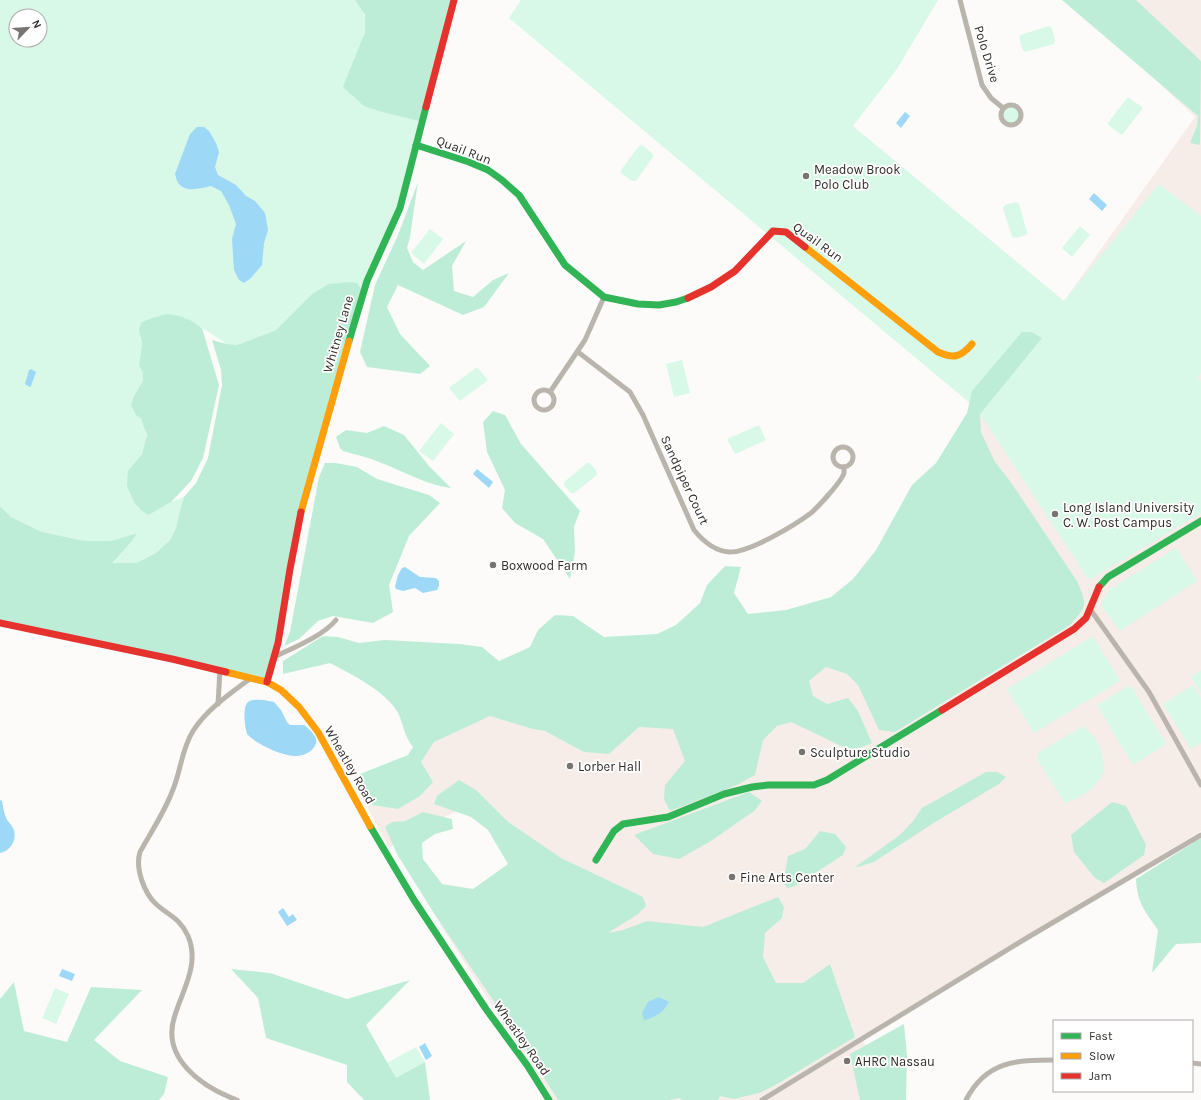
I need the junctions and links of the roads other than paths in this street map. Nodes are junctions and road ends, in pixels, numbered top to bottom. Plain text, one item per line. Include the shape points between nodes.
1 (454, 0) edge
2 (960, 0) edge
3 (1004, 108) junction
4 (416, 145) junction
5 (604, 296) junction
6 (972, 344) dead end
7 (578, 352) junction
8 (550, 392) dead end
9 (844, 467) dead end
10 (1201, 520) edge
11 (1090, 609) junction
12 (336, 620) dead end
13 (0, 623) edge
14 (274, 657) junction
15 (220, 670) junction
16 (251, 678) junction
17 (267, 682) junction
18 (218, 704) junction
19 (1201, 785) edge
20 (1201, 835) edge
21 (596, 860) dead end
22 (1053, 1060) edge
23 (238, 1100) edge
24 (549, 1100) edge
25 (762, 1100) edge
26 (966, 1100) edge

1 - 4 street, Whitney Lane
2 - 3 street, Polo Drive via 982,85 991,98
3 - 3 street via 1001,115 1006,124 1013,125 1019,122 1022,116 1018,107 1012,105
4 - 5 street, Quail Run via 469,162 488,170 502,180 519,195 565,265
4 - 14 street, Whitney Lane via 400,208 369,275 349,338 304,500
5 - 6 street, Quail Run via 638,304 659,305 676,302 711,287 735,271 772,231 786,232 938,352 947,357 962,355
5 - 7 street
7 - 8 street
7 - 9 street, Sandpiper Court via 634,397 694,530 716,549 730,552 743,550 793,525 812,512 838,483 844,474
10 - 11 street via 1108,576 1100,585
11 - 19 street via 1149,692
11 - 21 street via 1086,618 1074,629 827,780 814,785 768,784 752,787 724,794 668,817 623,824 614,831
12 - 14 street via 308,640
13 - 15 street, Wheatley Road
14 - 17 street, Whitney Lane
15 - 16 street, Wheatley Road
15 - 18 street
16 - 17 street, Wheatley Road
16 - 18 street
17 - 24 street, Wheatley Road via 281,690 299,707 318,732 414,900
18 - 23 street via 203,717 192,732 172,793 138,858 139,870 151,898 183,926 191,951 191,973 174,1015 174,1047 183,1064 201,1081
20 - 25 street
22 - 26 street via 1010,1062 998,1067 983,1078

